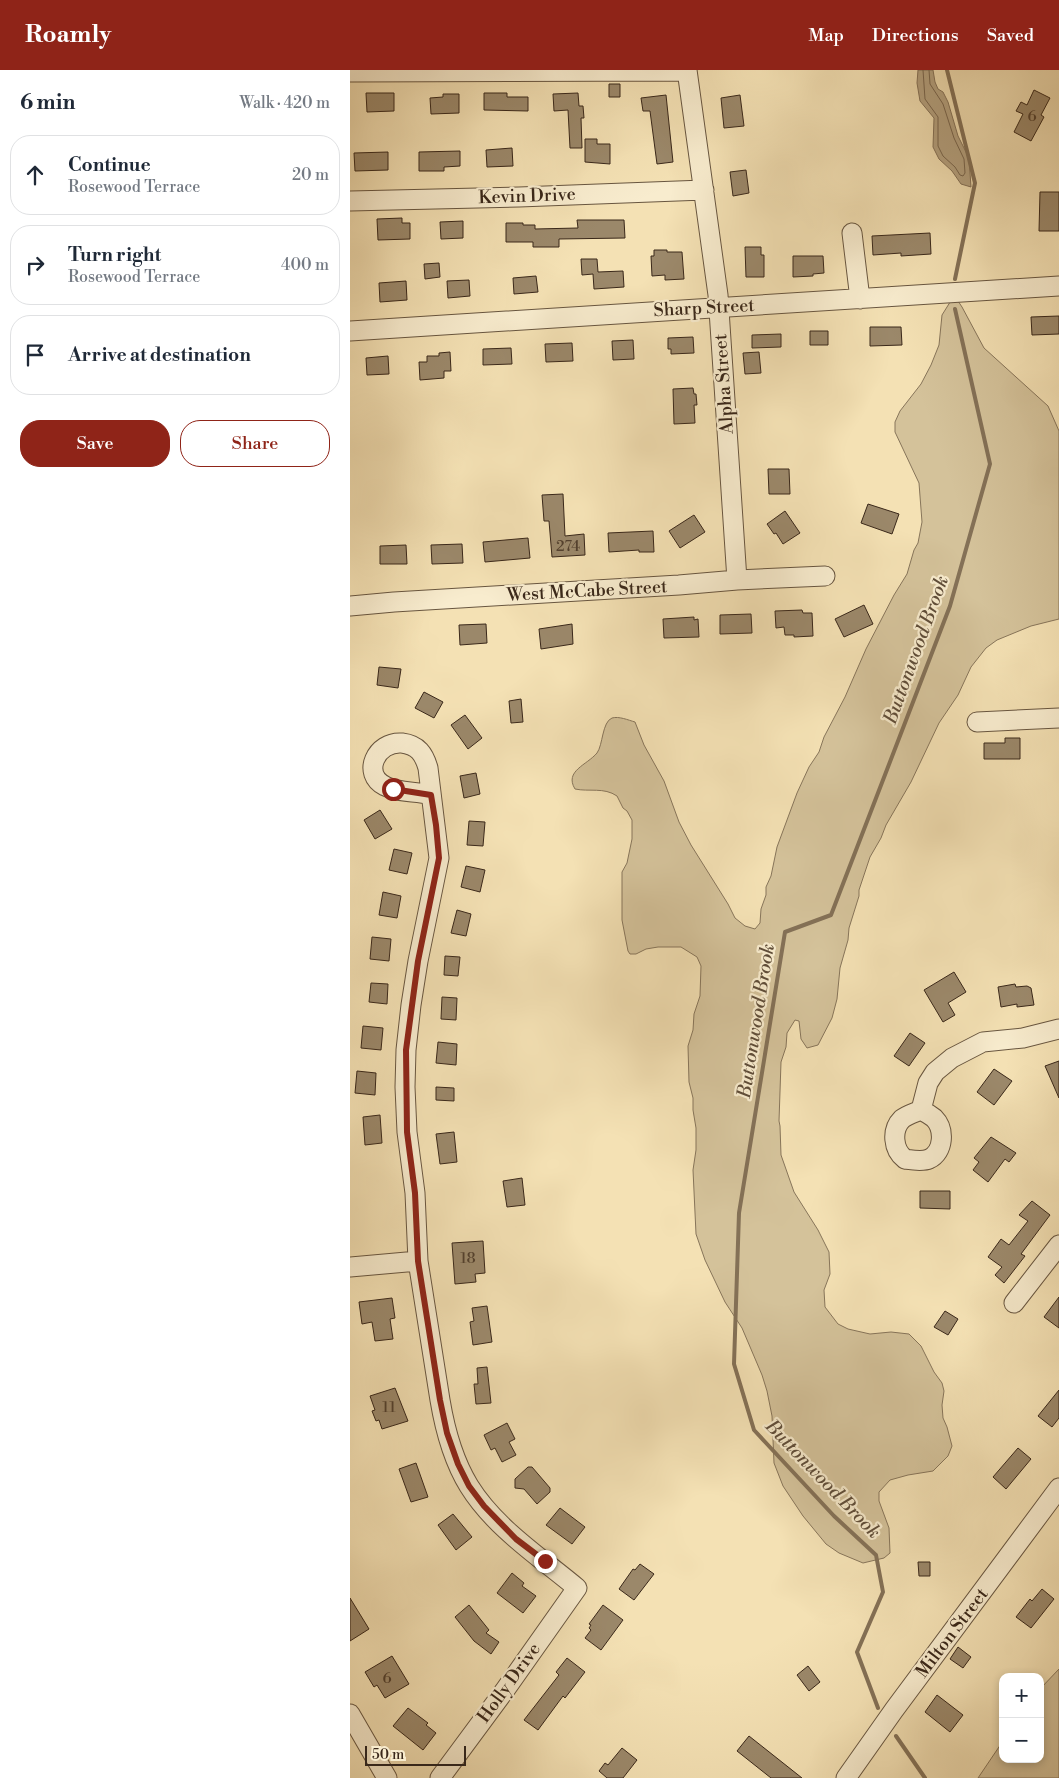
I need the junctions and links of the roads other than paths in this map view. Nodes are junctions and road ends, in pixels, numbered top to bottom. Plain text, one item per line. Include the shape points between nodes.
1 (687, 71) edge
2 (350, 72) edge
3 (704, 190) junction
4 (350, 201) edge
5 (852, 233) dead end
6 (1059, 286) edge
7 (860, 299) junction
8 (719, 307) junction
9 (350, 330) edge
10 (825, 576) dead end
11 (737, 580) junction
12 (350, 606) edge
13 (1059, 718) edge
14 (977, 722) dead end
15 (431, 795) dead end
16 (1059, 1030) edge
17 (920, 1110) dead end
18 (1059, 1245) edge
19 (418, 1261) junction
20 (350, 1267) edge
21 (1014, 1302) dead end
22 (1059, 1488) edge
23 (350, 1714) edge
24 (387, 1778) edge
25 (440, 1778) edge
26 (846, 1778) edge

1 - 2 street
1 - 3 street, Alpha Street
3 - 4 street, Kevin Drive
3 - 8 street, Alpha Street
5 - 7 street
6 - 7 street, Sharp Street
7 - 8 street, Sharp Street
8 - 9 street, Sharp Street
8 - 11 street, Alpha Street
10 - 11 street, West McCabe Street
11 - 12 street, West McCabe Street
13 - 14 street
15 - 19 street via 439,858 418,961 406,1050 407,1132 415,1193
16 - 17 street via 984,1042 957,1055 935,1072
18 - 21 street
19 - 20 street
19 - 25 street, Holly Drive via 444,1423 463,1475 500,1524 577,1588
22 - 26 street, Milton Street
23 - 24 street

